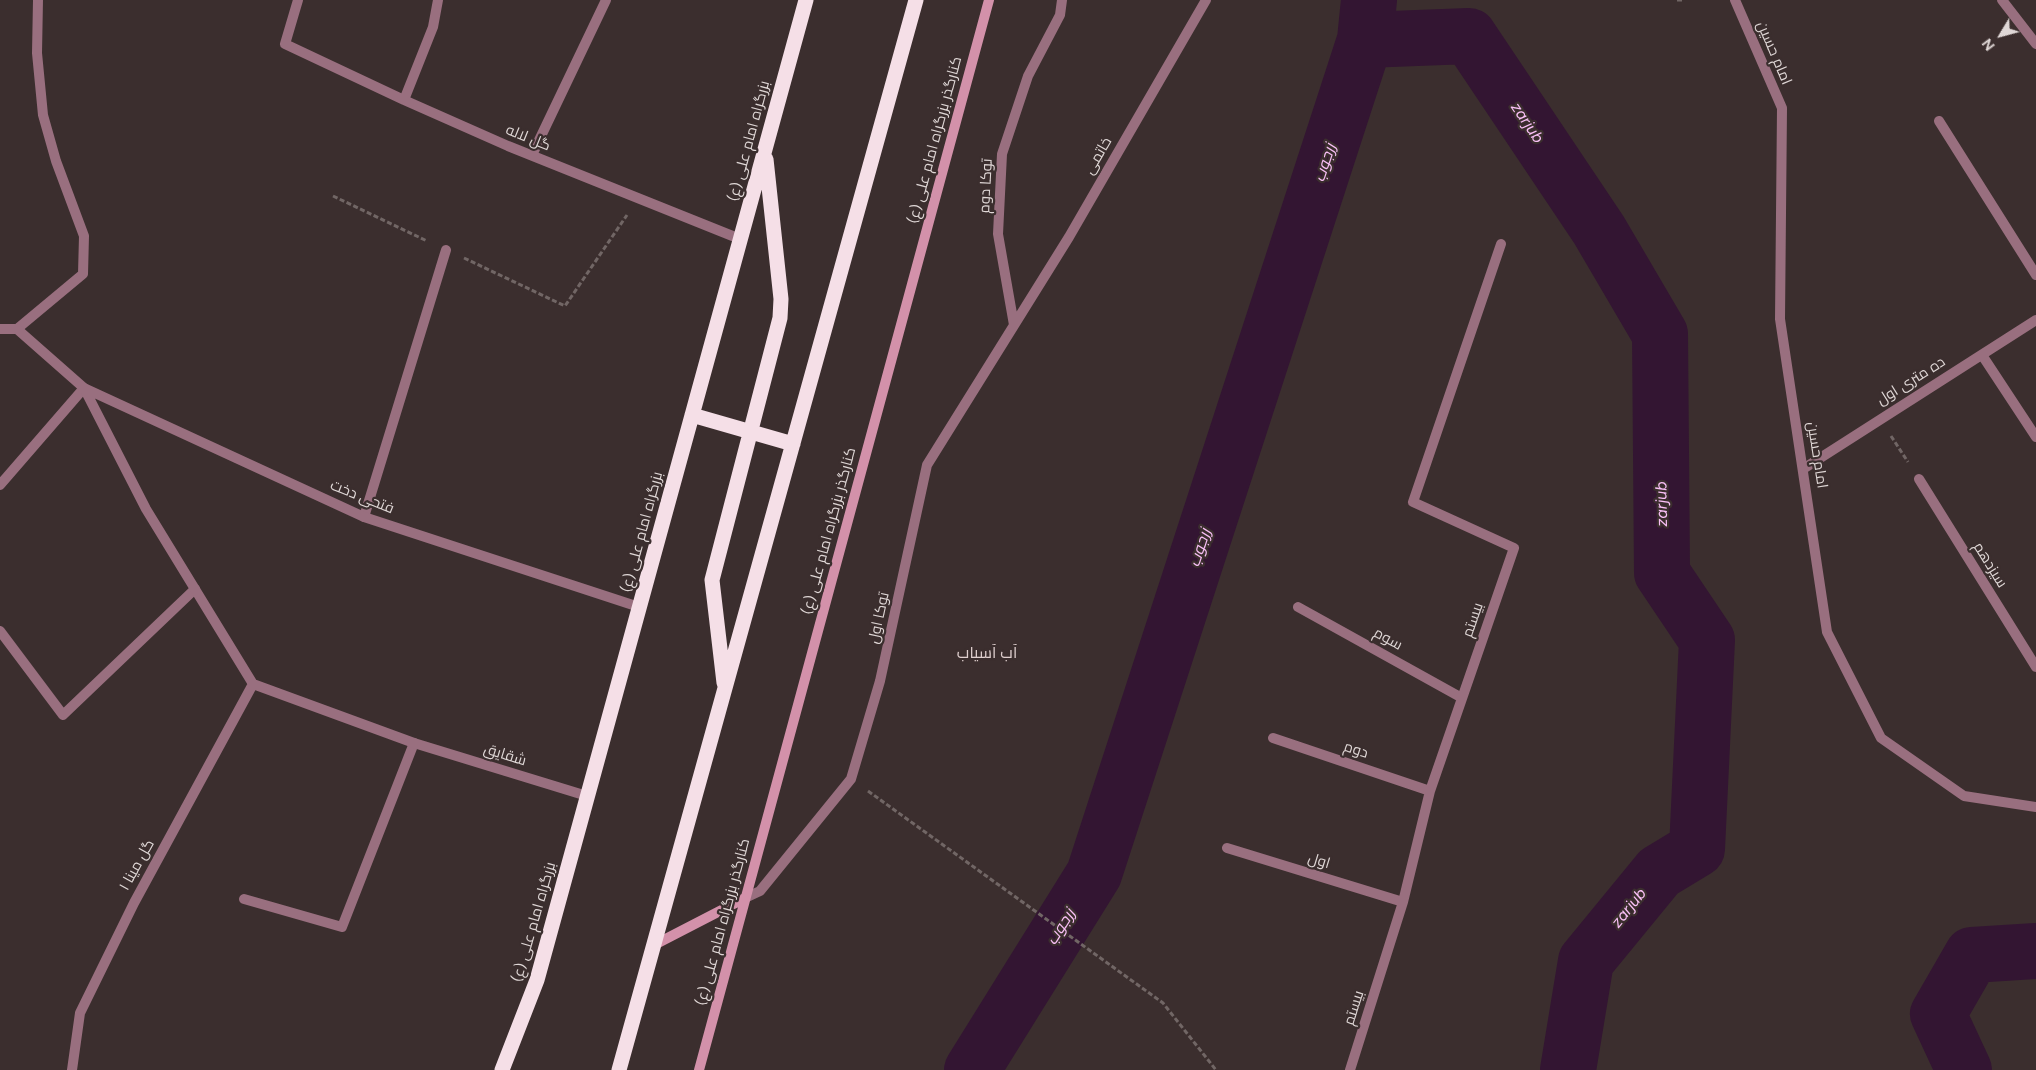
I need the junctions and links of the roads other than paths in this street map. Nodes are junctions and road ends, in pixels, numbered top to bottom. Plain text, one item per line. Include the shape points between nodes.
1 (38, 0) edge
2 (298, 0) edge
3 (438, 0) edge
4 (606, 0) edge
5 (806, 0) edge
6 (916, 0) edge
7 (989, 0) edge
8 (1062, 0) edge
9 (1206, 0) edge
10 (1735, 0) edge
11 (2002, 0) edge
12 (2036, 44) edge
13 (404, 100) junction
14 (1939, 121) dead end
15 (765, 150) junction
16 (532, 156) junction
17 (740, 238) junction
18 (1501, 244) dead end
19 (446, 250) road end
20 (2036, 274) edge
21 (2036, 320) edge
22 (1014, 325) junction
23 (0, 329) edge
24 (17, 329) junction
25 (1982, 355) junction
26 (84, 388) junction
27 (692, 415) junction
28 (751, 432) junction
29 (2036, 437) edge
30 (793, 444) junction
31 (1804, 469) junction
32 (1919, 479) road end
33 (0, 485) edge
34 (364, 517) junction
35 (195, 589) junction
36 (639, 607) junction
37 (1298, 607) dead end
38 (0, 631) edge
39 (2036, 667) edge
40 (254, 684) junction
41 (725, 689) junction
42 (1462, 698) junction
43 (1273, 738) dead end
44 (414, 743) junction
45 (1430, 791) junction
46 (587, 796) junction
47 (2036, 807) edge
48 (1227, 848) dead end
49 (745, 898) junction
50 (244, 899) dead end
51 (1403, 902) junction
52 (654, 944) junction
53 (621, 1066) edge
54 (72, 1070) edge
55 (502, 1070) edge
56 (699, 1070) edge
57 (1350, 1070) edge

1 - 24 street via 37,53 43,115 84,236 83,274
2 - 13 street, گل لاله via 285,44
3 - 13 street via 432,27
4 - 16 street
5 - 15 highway, بزرگراه امام علی (ع)
6 - 30 highway
7 - 49 main road, کنارگذر بزرگراه امام علی (ع)
8 - 22 street, توکا دوم via 1060,15 1028,76 1002,154 998,234
9 - 22 street, خاتمی
10 - 31 street, امام حسین via 1782,108 1780,319
11 - 12 street
13 - 16 street, گل لاله
14 - 20 street
15 - 17 highway, بزرگراه امام علی (ع)
15 - 28 highway via 780,318
16 - 17 street, گل لاله
17 - 27 highway, بزرگراه امام علی (ع)
18 - 42 street, بیستم via 1413,502 1514,548
19 - 34 street
21 - 25 street, ده متری اول
22 - 49 street, توکا اول via 927,466 880,681 851,779 760,891
23 - 24 street
24 - 26 street
25 - 29 street
25 - 31 street, ده متری اول
26 - 33 street
26 - 34 street, فتحی دخت
26 - 35 street via 146,509
27 - 28 highway
27 - 36 highway, بزرگراه امام علی (ع)
28 - 30 highway
28 - 41 highway via 712,580
30 - 41 highway
31 - 47 street, امام حسین via 1827,632 1881,738 1964,796
32 - 39 street, سیزدهم
34 - 36 street, فتحی دخت
35 - 38 street via 63,715
35 - 40 street
36 - 46 highway, بزرگراه امام علی (ع)
37 - 42 street, سوم
40 - 44 street, شقایق
40 - 54 street, گل مینا ۱ via 134,903 80,1013
41 - 52 highway
42 - 45 street, بیستم
43 - 45 street, دوم
44 - 46 street, شقایق
44 - 50 street via 342,927
45 - 51 street, بیستم
46 - 55 highway, بزرگراه امام علی (ع) via 537,980
48 - 51 street, اول
49 - 52 main road
49 - 56 main road, کنارگذر بزرگراه امام علی (ع)
51 - 57 street, بیستم
52 - 53 highway

